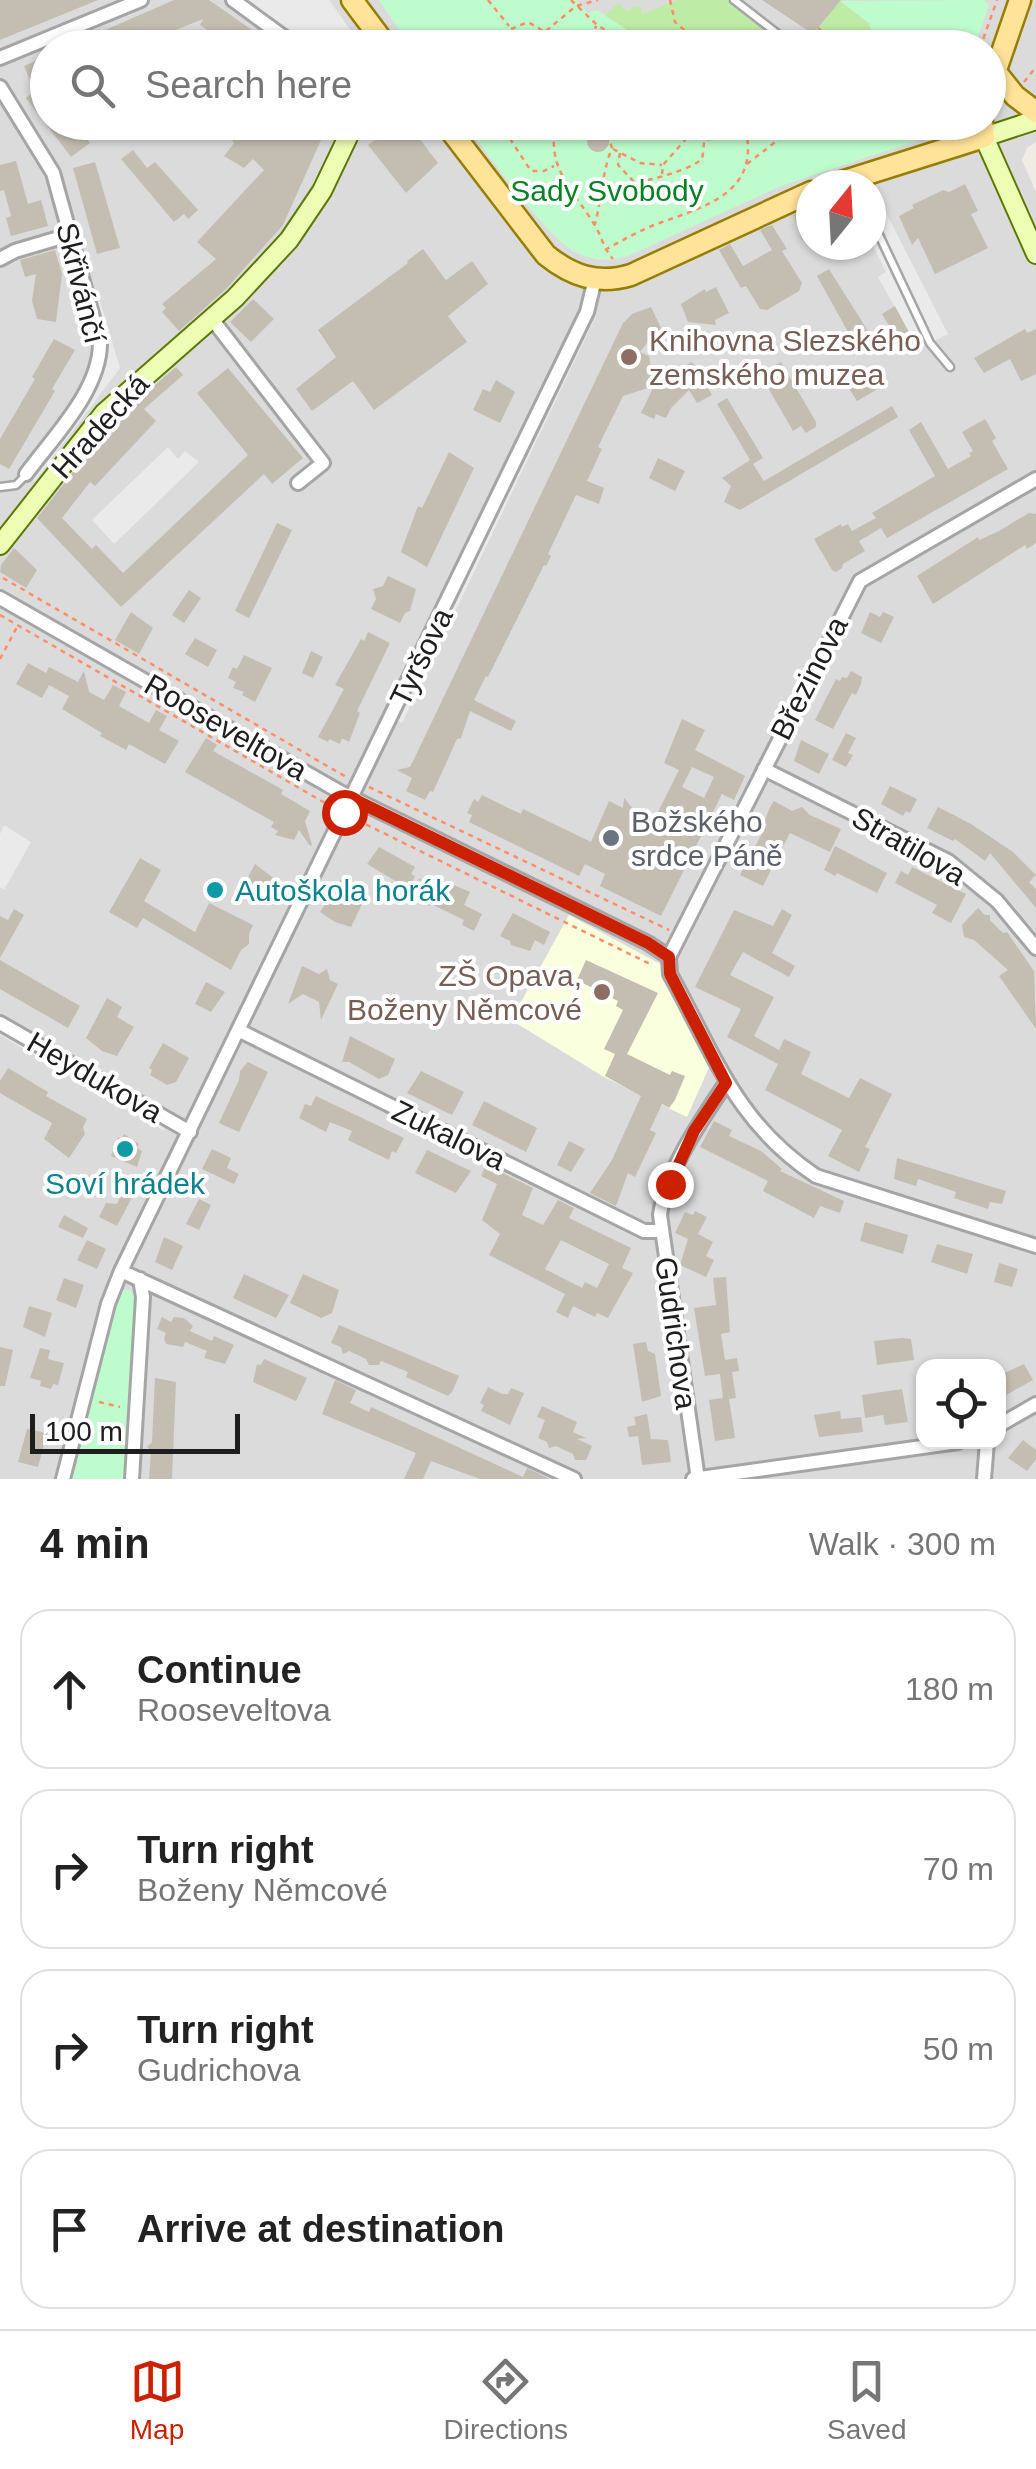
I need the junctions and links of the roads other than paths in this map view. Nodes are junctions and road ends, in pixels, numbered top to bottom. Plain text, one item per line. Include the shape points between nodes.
1 (142, 0) edge
2 (233, 0) edge
3 (352, 0) edge
4 (734, 0) edge
5 (1020, 0) edge
6 (69, 30) edge
7 (274, 30) edge
8 (374, 30) edge
9 (773, 30) edge
10 (1006, 40) edge
11 (30, 46) edge
12 (0, 58) edge
13 (1006, 85) edge
14 (0, 87) edge
15 (1036, 112) edge
16 (1036, 120) edge
17 (1006, 126) edge
18 (30, 136) edge
19 (33, 140) edge
20 (346, 140) edge
21 (458, 140) edge
22 (956, 140) edge
23 (987, 140) edge
24 (873, 170) edge
25 (796, 199) edge
26 (69, 235) junction
27 (886, 250) edge
28 (1036, 254) edge
29 (0, 259) edge
30 (595, 279) junction
31 (212, 319) junction
32 (950, 367) dead end
33 (26, 474) joint
34 (1036, 479) edge
35 (298, 483) dead end
36 (0, 487) edge
37 (0, 545) edge
38 (0, 598) edge
39 (764, 769) junction
40 (351, 798) junction
41 (1036, 948) edge
42 (669, 957) junction
43 (0, 1023) edge
44 (240, 1031) junction
45 (726, 1083) junction
46 (190, 1132) junction
47 (661, 1232) junction
48 (1036, 1246) edge
49 (121, 1271) junction
50 (140, 1280) junction
51 (1036, 1404) edge
52 (1006, 1421) edge
53 (916, 1448) edge
54 (986, 1449) edge
55 (63, 1479) edge
56 (132, 1479) edge
57 (574, 1479) edge
58 (696, 1479) edge
59 (984, 1479) edge

1 - 6 street
2 - 7 street
3 - 8 main road
4 - 9 lane
5 - 10 main road
11 - 12 street
13 - 15 main road
14 - 18 street, Skřivánčí
16 - 17 main road
19 - 26 street, Skřivánčí via 53,173
20 - 31 main road, Hradecká via 308,214
21 - 30 main road via 546,255
22 - 24 main road
23 - 28 main road
25 - 30 main road via 631,275
26 - 29 street
26 - 33 street, Skřivánčí via 100,356 88,387
27 - 32 lane via 930,343
30 - 40 street, Tyršova via 588,312
31 - 35 street via 323,463
31 - 37 main road, Hradecká via 104,413
33 - 36 lane
34 - 39 street, Březinova via 860,581
38 - 40 street, Rooseveltova
39 - 41 street, Stratilova via 948,861 996,901
39 - 42 street, Březinova
40 - 42 street, Rooseveltova
40 - 44 street, Tyršova
42 - 45 street via 670,974
43 - 46 street, Heydukova
44 - 46 street, Tyršova
44 - 47 street, Zukalova via 644,1231
45 - 47 street, Gudrichova via 662,1198
45 - 48 street via 771,1142 816,1176
46 - 49 street, Tyršova
47 - 58 street, Gudrichova
49 - 50 street
49 - 55 street, Tyršova
50 - 56 street
50 - 57 street
51 - 52 street
53 - 58 street
54 - 59 street

